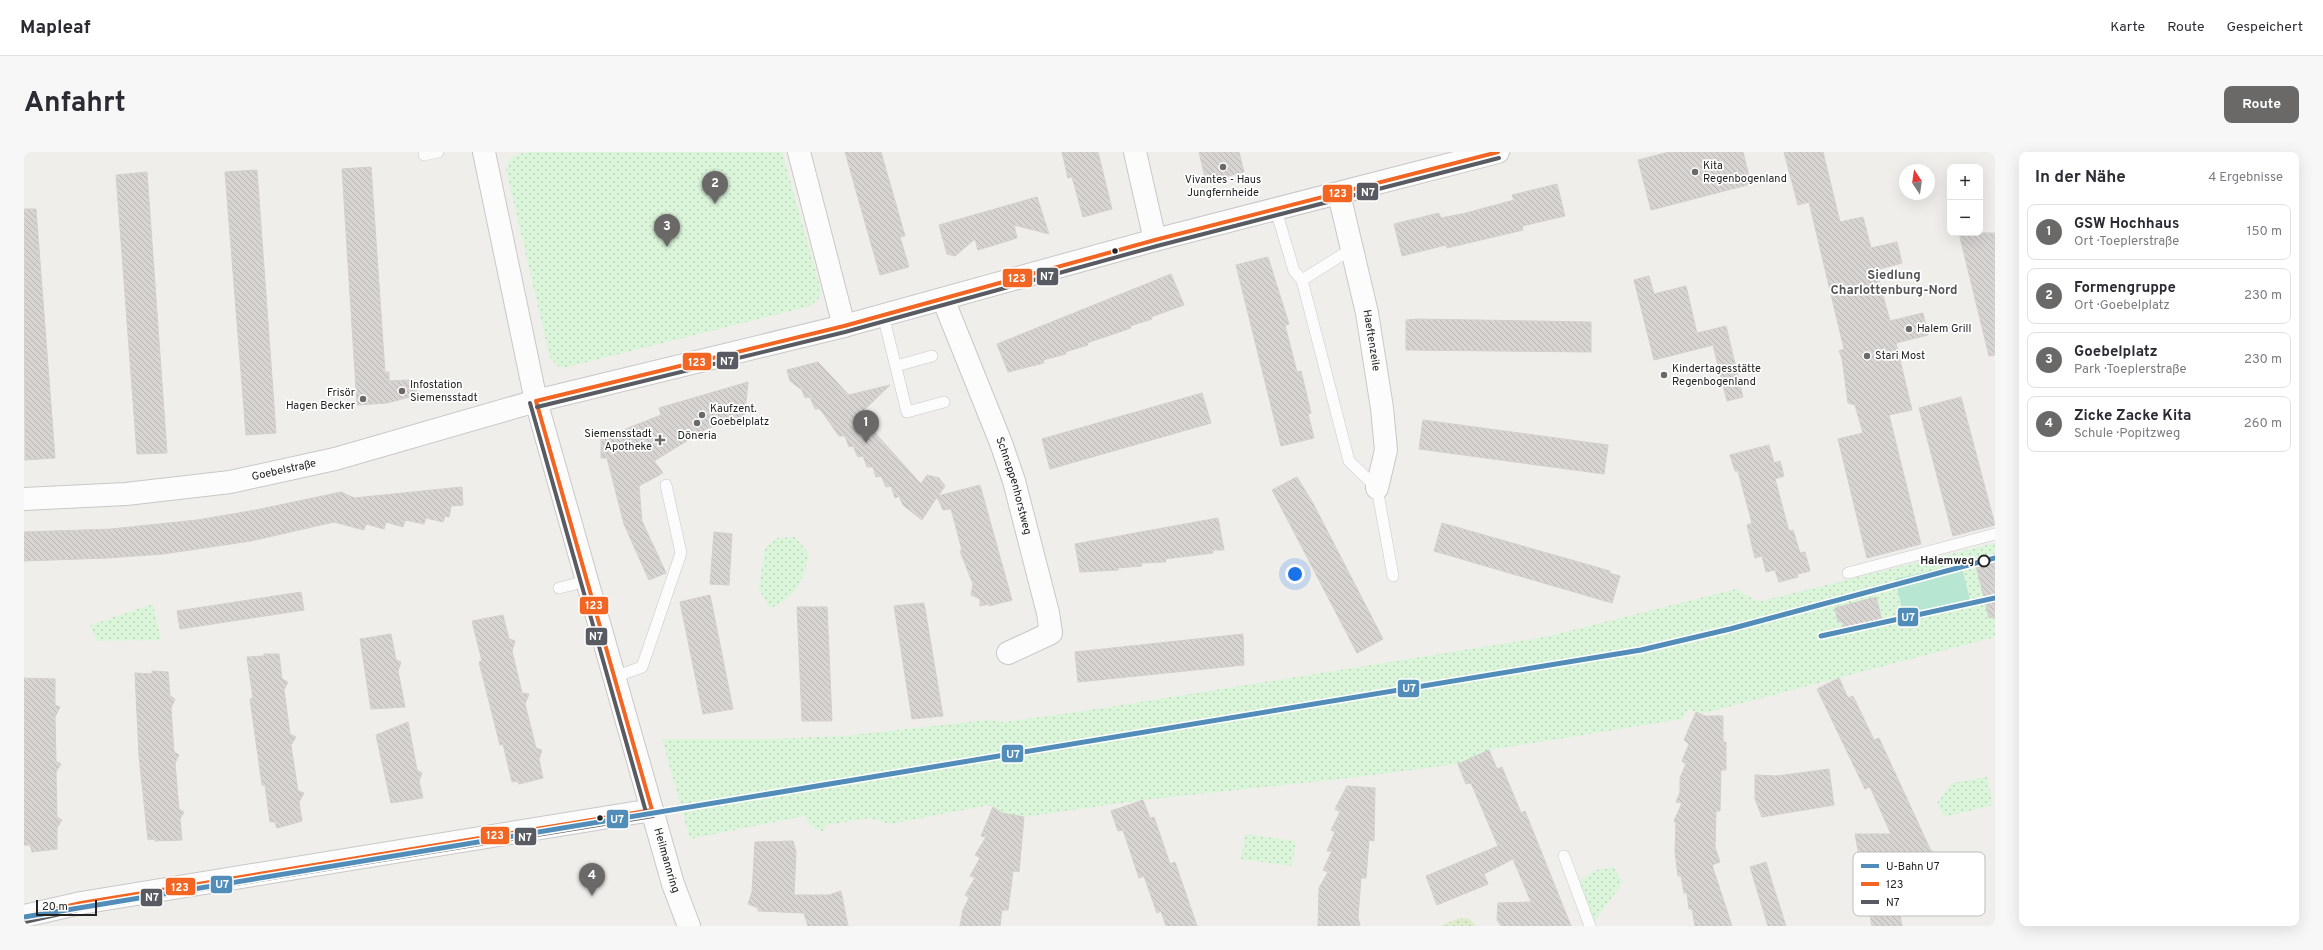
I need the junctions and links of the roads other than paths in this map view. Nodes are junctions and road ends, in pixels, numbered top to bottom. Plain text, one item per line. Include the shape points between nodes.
1 (438, 152) edge
2 (484, 152) edge
3 (800, 152) edge
4 (1135, 152) edge
5 (1498, 152) edge
6 (424, 155) dead end
7 (1339, 194) junction
8 (1276, 210) junction
9 (1155, 240) junction
10 (1353, 248) junction
11 (1302, 280) junction
12 (943, 299) junction
13 (884, 315) junction
14 (844, 326) junction
15 (932, 356) dead end
16 (896, 366) junction
17 (536, 401) junction
18 (944, 402) dead end
19 (666, 485) dead end
20 (1377, 488) junction
21 (24, 499) edge
22 (1995, 534) edge
23 (1848, 574) dead end
24 (1393, 576) dead end
25 (587, 582) junction
26 (559, 588) dead end
27 (1008, 653) dead end
28 (614, 677) junction
29 (652, 810) junction
30 (1564, 856) dead end
31 (24, 916) edge
32 (689, 926) edge
33 (1590, 926) edge

1 - 6 lane
2 - 17 street, Heilmannring
3 - 14 street
4 - 9 street
5 - 7 street, Goebelstraße
7 - 8 street, Goebelstraße
7 - 10 street, Haeftenzeile
8 - 9 street, Goebelstraße
8 - 11 lane via 1294,271
9 - 12 street, Goebelstraße
10 - 11 lane
10 - 20 street, Haeftenzeile via 1382,408 1386,450
11 - 20 lane via 1349,461
12 - 13 street, Goebelstraße
12 - 27 street, Schneppenhorstweg via 1012,475 1048,613 1051,633
13 - 14 street, Goebelstraße
13 - 16 lane
14 - 17 street, Goebelstraße
15 - 16 lane
16 - 18 lane via 907,412
17 - 21 street, Goebelstraße via 335,459 230,482 126,494
17 - 25 street, Heilmannring
19 - 28 lane via 681,553 642,667
20 - 24 lane
22 - 23 lane
25 - 26 lane
25 - 28 street, Heilmannring
28 - 29 street, Heilmannring
29 - 31 street via 81,903
29 - 32 street, Heilmannring via 673,884
30 - 33 lane

